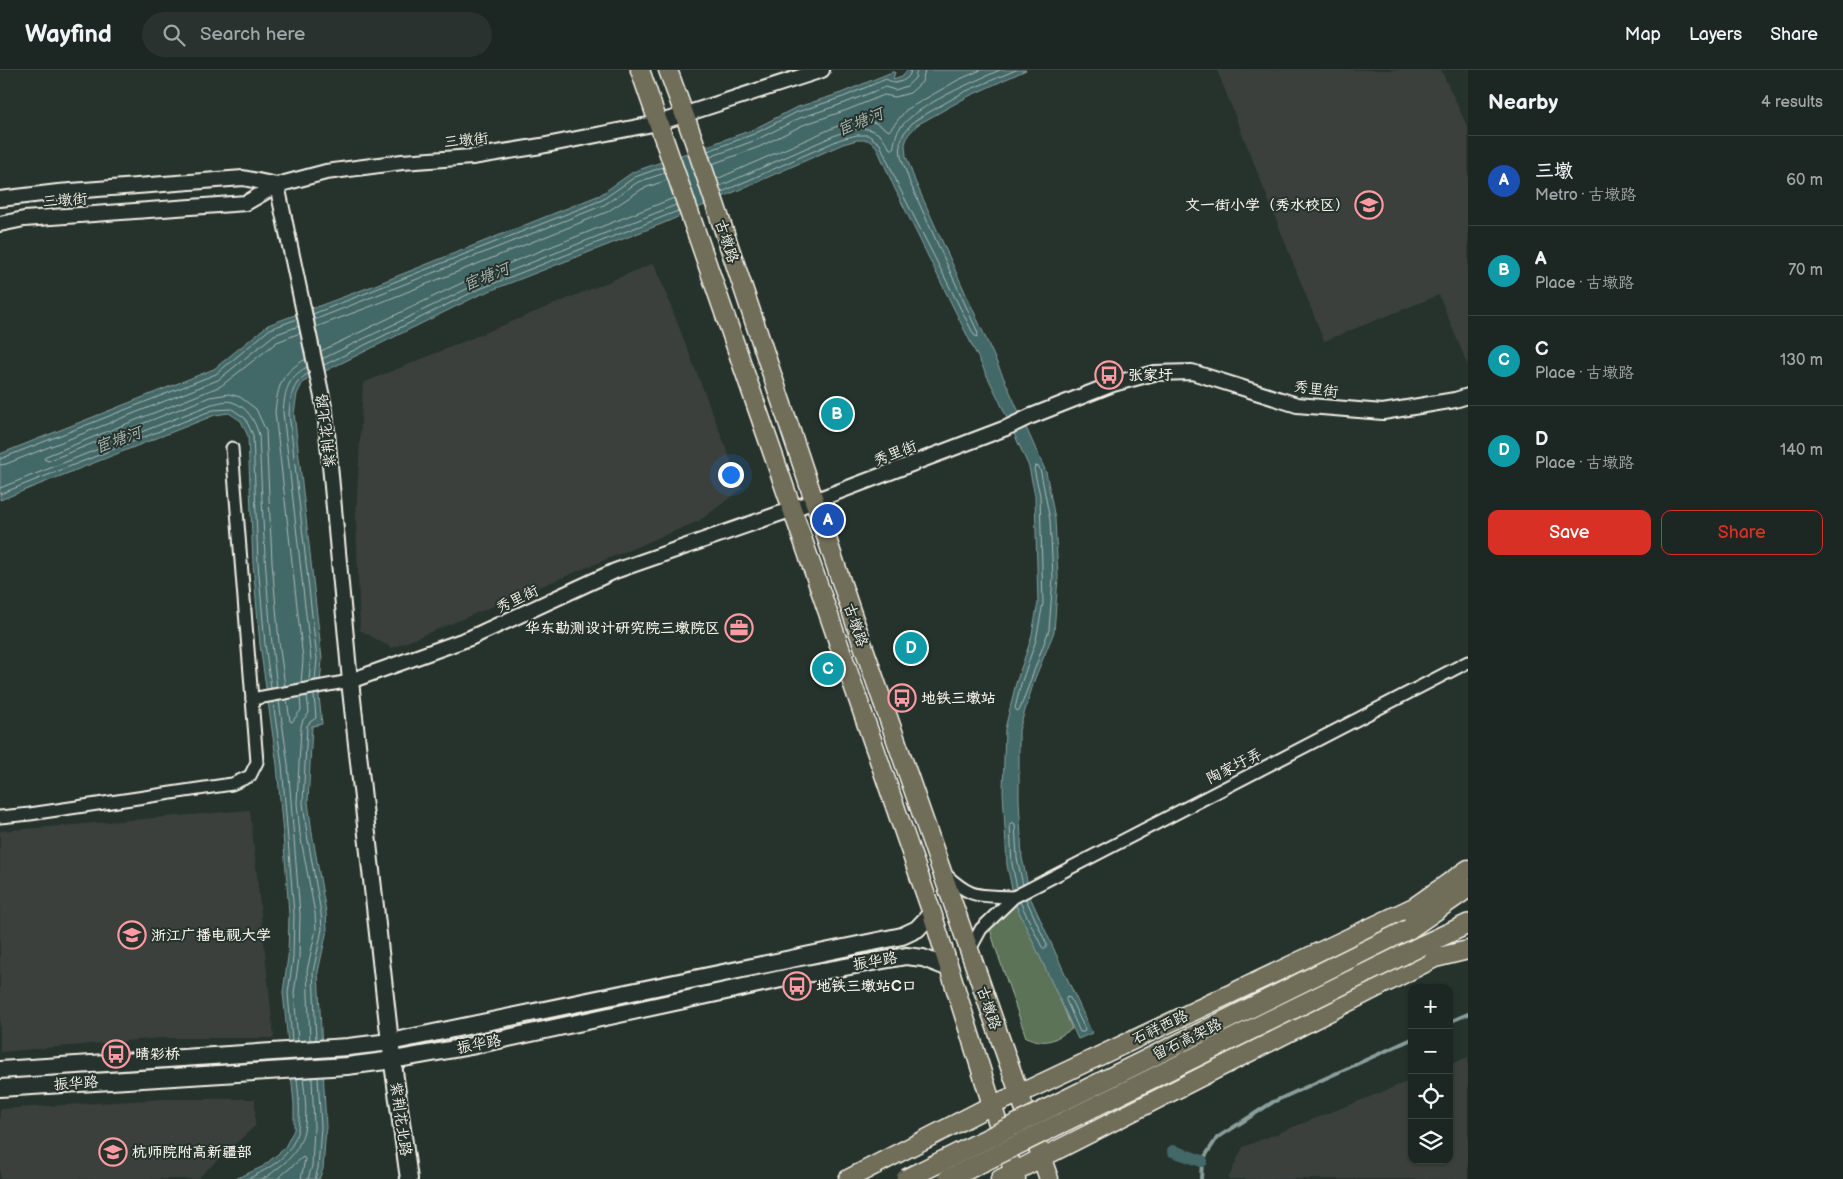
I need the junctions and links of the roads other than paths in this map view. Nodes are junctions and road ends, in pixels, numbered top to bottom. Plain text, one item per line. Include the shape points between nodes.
1 (640, 70) edge
2 (668, 70) edge
3 (822, 70) edge
4 (684, 114) junction
5 (658, 123) junction
6 (277, 184) junction
7 (0, 198) edge
8 (0, 224) edge
9 (1468, 396) edge
10 (232, 448) dead end
11 (814, 501) junction
12 (793, 509) junction
13 (1468, 662) edge
14 (350, 681) junction
15 (252, 699) junction
16 (0, 817) edge
17 (1468, 869) edge
18 (942, 872) junction
19 (1468, 888) edge
20 (1014, 897) junction
21 (1468, 900) edge
22 (932, 914) junction
23 (1468, 924) edge
24 (1409, 929) junction
25 (1468, 930) edge
26 (1468, 945) edge
27 (1468, 950) edge
28 (970, 951) junction
29 (1428, 952) junction
30 (949, 968) junction
31 (390, 1042) junction
32 (393, 1060) junction
33 (0, 1070) edge
34 (0, 1088) edge
35 (1019, 1094) junction
36 (992, 1105) junction
37 (1041, 1157) junction
38 (1010, 1177) edge
39 (409, 1179) edge
40 (848, 1179) edge
41 (906, 1179) edge
42 (948, 1179) edge
43 (1049, 1179) edge

1 - 5 main road, 古墩路
2 - 4 main road, 古墩路
3 - 4 street, 三墩街
4 - 5 street, 三墩街
4 - 11 main road, 古墩路
5 - 6 street, 三墩街 via 541,146 472,157 326,172
5 - 12 main road, 古墩路
6 - 7 street, 三墩街 via 243,178
6 - 8 street, 三墩街 via 246,203
6 - 14 street, 紫荆花北路 via 326,420
9 - 11 street, 秀里街 via 1383,412 1297,405 1192,372 1154,373 1112,384
10 - 15 street
11 - 12 street, 秀里街
11 - 18 main road, 古墩路
12 - 14 street, 秀里街 via 615,571 470,638
12 - 22 main road, 古墩路
13 - 20 street, 陶家圩弄
14 - 15 street
14 - 31 main road, 紫荆花北路
15 - 16 street via 257,762 250,776 232,784
17 - 35 main road, 石祥西路 via 1414,907
18 - 20 street, 陶家圩弄 via 968,893
18 - 28 main road, 古墩路
19 - 24 highway
20 - 28 street, 陶家圩弄 via 981,929
21 - 24 highway, 留石高架路
22 - 30 main road, 古墩路
22 - 31 main road, 振华路 via 918,929 902,936
23 - 29 highway, 留石高架路
24 - 41 highway, 留石高架路, bridge
25 - 29 highway
26 - 29 main road
27 - 29 main road
28 - 35 main road, 古墩路
29 - 37 main road
29 - 42 highway, 留石高架路, bridge
30 - 32 main road, 振华路 via 923,958 906,956
30 - 36 main road, 古墩路
31 - 32 main road, 紫荆花北路
31 - 33 main road, 振华路
32 - 34 main road, 振华路 via 347,1066
32 - 39 main road, 紫荆花北路
35 - 36 main road, 石祥西路
35 - 37 main road, 古墩路
36 - 38 main road, 古墩路
36 - 40 main road, 石祥西路
37 - 38 main road
37 - 43 main road, 古墩路

